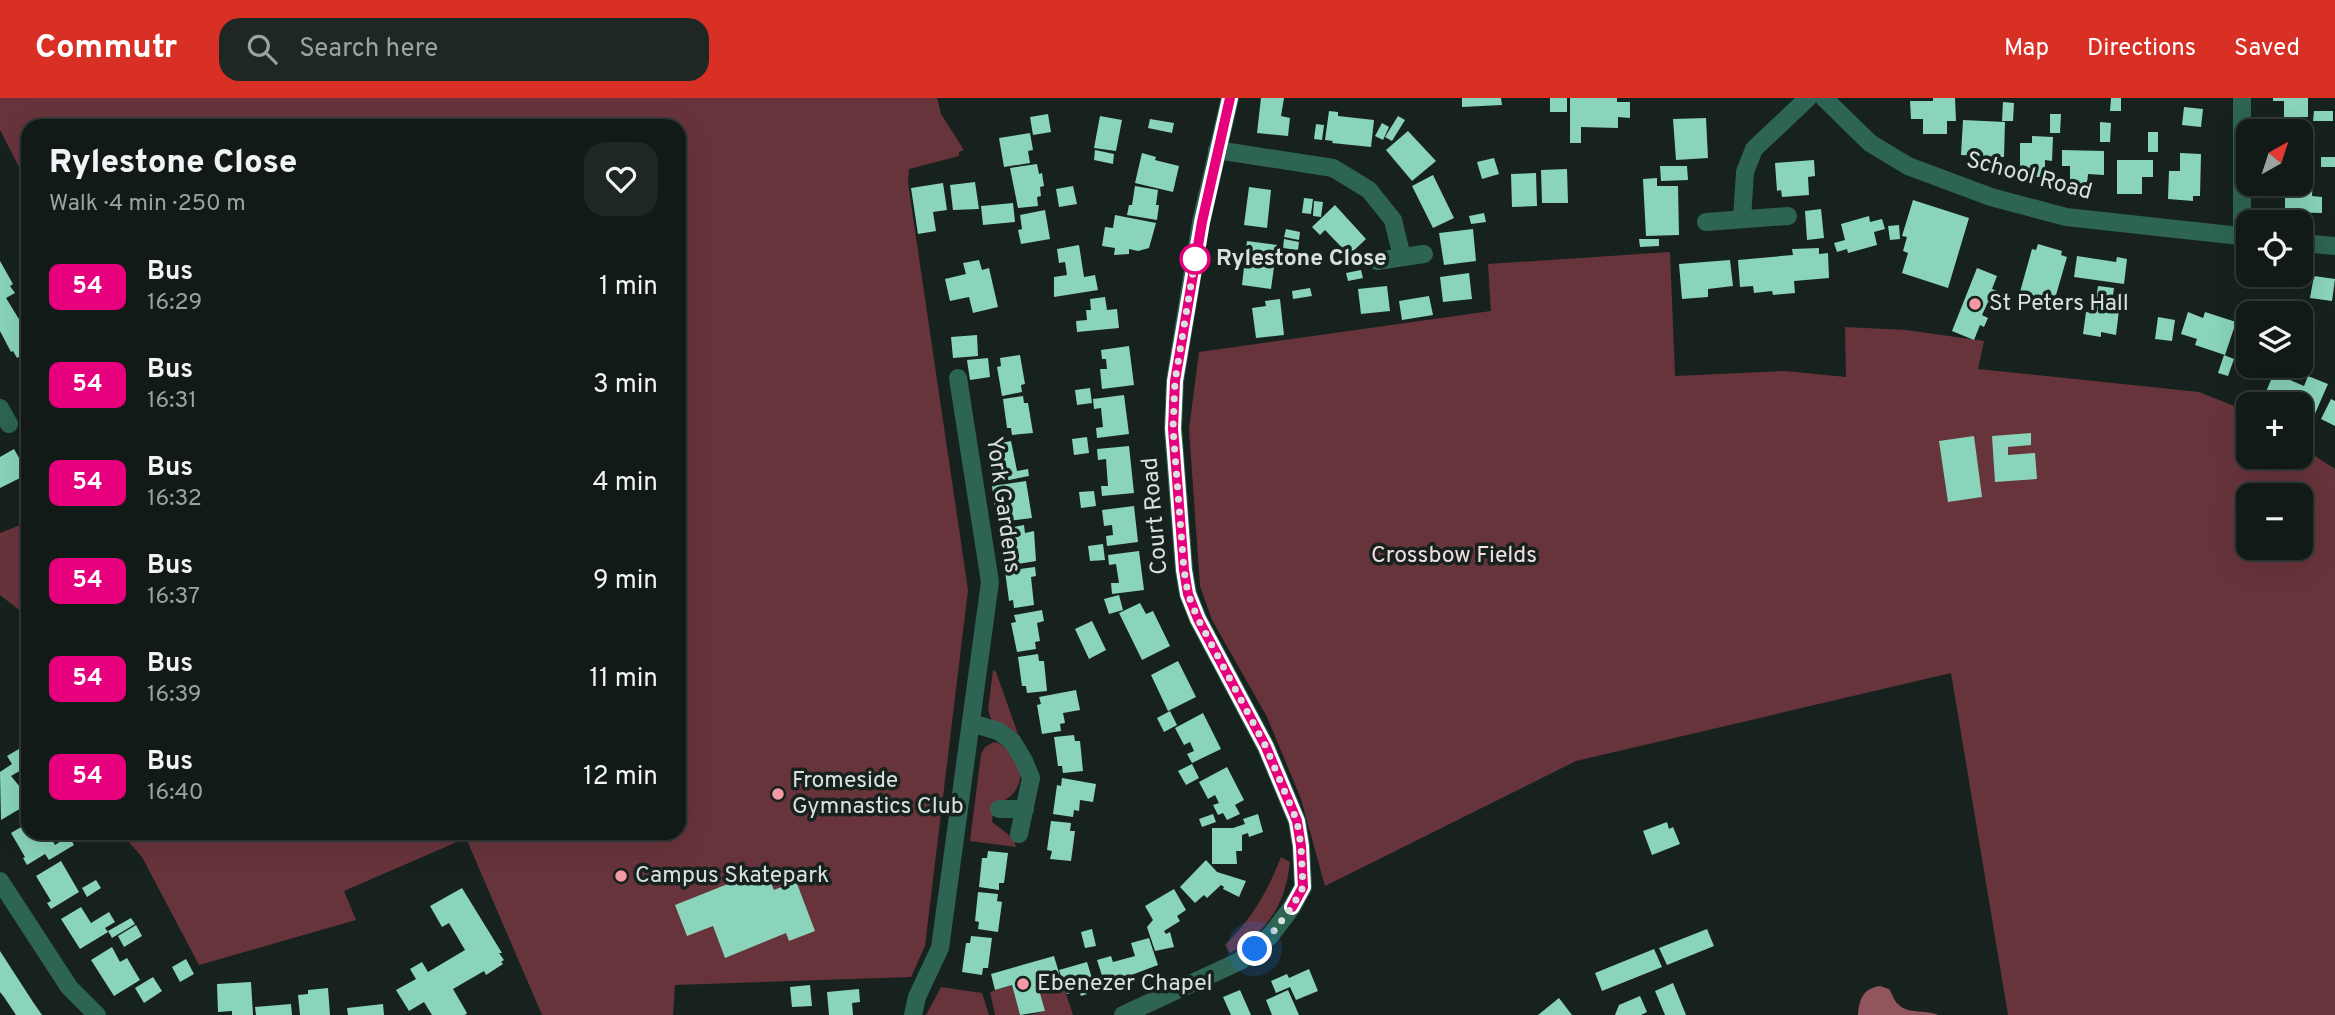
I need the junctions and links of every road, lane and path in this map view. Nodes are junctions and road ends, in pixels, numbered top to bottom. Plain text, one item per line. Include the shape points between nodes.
1 (1230, 98) edge
2 (1808, 98) edge
3 (1824, 98) edge
4 (2242, 98) edge
5 (1217, 150) junction
6 (2244, 210) edge
7 (1788, 216) dead end
8 (1742, 219) junction
9 (1706, 222) dead end
10 (2236, 236) edge
11 (2313, 244) edge
12 (2335, 246) edge
13 (1424, 254) dead end
14 (1402, 257) junction
15 (1377, 261) dead end
16 (958, 377) dead end
17 (971, 723) junction
18 (999, 809) dead end
19 (1025, 809) junction
20 (1019, 835) dead end
21 (3, 891) edge
22 (97, 1015) edge
23 (913, 1015) edge
24 (1123, 1015) edge

1 - 5 street, Court Road
2 - 8 street via 1754,149 1745,172
3 - 10 street, School Road via 1870,143 1908,166 1991,197 2066,217
4 - 6 street
5 - 14 street via 1333,168 1369,190 1393,220
5 - 24 street, Court Road via 1175,381 1173,429 1184,570 1198,619 1266,747 1297,821 1303,887 1270,936 1240,961
7 - 8 street
8 - 9 street
11 - 12 street
13 - 14 street
14 - 15 street
16 - 17 street, York Gardens via 990,582
17 - 19 street via 998,730 1012,741 1031,778
17 - 23 street, York Gardens via 940,948 916,997
18 - 19 street
19 - 20 street
21 - 22 street via 69,987

